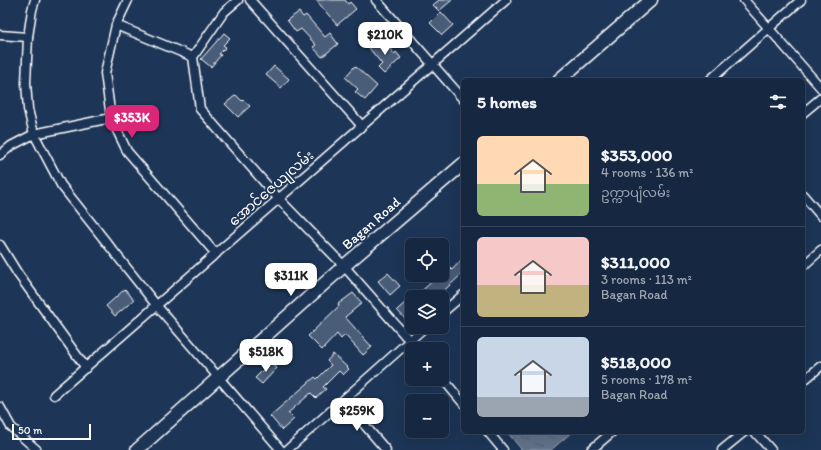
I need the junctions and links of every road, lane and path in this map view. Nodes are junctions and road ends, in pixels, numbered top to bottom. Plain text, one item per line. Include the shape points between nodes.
1 (35, 0) edge
2 (128, 0) edge
3 (238, 0) edge
4 (250, 0) edge
5 (376, 0) edge
6 (506, 0) edge
7 (651, 0) edge
8 (744, 0) edge
9 (801, 0) edge
10 (116, 25) junction
11 (768, 29) junction
12 (0, 35) edge
13 (28, 37) junction
14 (193, 56) junction
15 (433, 64) junction
16 (561, 78) edge
17 (712, 78) edge
18 (821, 88) edge
19 (461, 96) edge
20 (821, 98) edge
21 (805, 111) edge
22 (111, 118) junction
23 (362, 126) junction
24 (34, 134) junction
25 (0, 155) edge
26 (461, 166) edge
27 (805, 197) edge
28 (279, 199) junction
29 (821, 216) edge
30 (0, 245) edge
31 (821, 250) edge
32 (216, 254) junction
33 (805, 264) edge
34 (344, 266) junction
35 (461, 297) edge
36 (157, 306) junction
37 (449, 307) edge
38 (417, 334) edge
39 (410, 340) junction
40 (821, 366) edge
41 (86, 368) junction
42 (218, 378) junction
43 (805, 379) edge
44 (449, 386) edge
45 (54, 395) dead end
46 (344, 401) junction
47 (461, 401) edge
48 (0, 407) edge
49 (490, 434) edge
50 (610, 434) edge
51 (742, 434) edge
52 (757, 434) edge
53 (37, 450) edge
54 (137, 450) edge
55 (281, 450) edge
56 (287, 450) edge
57 (386, 450) edge
58 (504, 450) edge
59 (591, 450) edge
60 (722, 450) edge
61 (772, 450) edge

1 - 13 street
2 - 10 street
3 - 14 street via 224,12
4 - 23 street
5 - 15 street
6 - 15 street, အောင်ဇေယျလမ်း
7 - 16 street
8 - 11 street
9 - 11 street
10 - 14 street
10 - 22 street via 105,73
11 - 17 street
11 - 18 street
12 - 13 street
13 - 24 street via 26,90
14 - 28 street via 200,109
15 - 19 street
15 - 23 street, အောင်ဇေယျလမ်း
20 - 21 street
22 - 24 street
22 - 32 street via 126,151
23 - 28 street, အောင်ဇေယျလမ်း
24 - 25 street
24 - 36 street via 61,185
26 - 34 street, Bagan Road
27 - 29 street
28 - 32 street, အောင်ဇေယျလမ်း
28 - 34 street
30 - 41 street
31 - 33 street
32 - 36 street, အောင်ဇေယျလမ်း
34 - 39 street
34 - 42 street, Bagan Road
35 - 37 street
36 - 41 street, အောင်ဇေယျလမ်း
36 - 42 street
38 - 39 street
39 - 46 street
40 - 43 street
41 - 45 street, အောင်ဇေယျလမ်း
42 - 54 street, Bagan Road
42 - 55 street
44 - 47 street
46 - 56 street
46 - 57 street
48 - 53 street via 11,427
49 - 58 street
50 - 59 street
51 - 60 street
52 - 61 street

